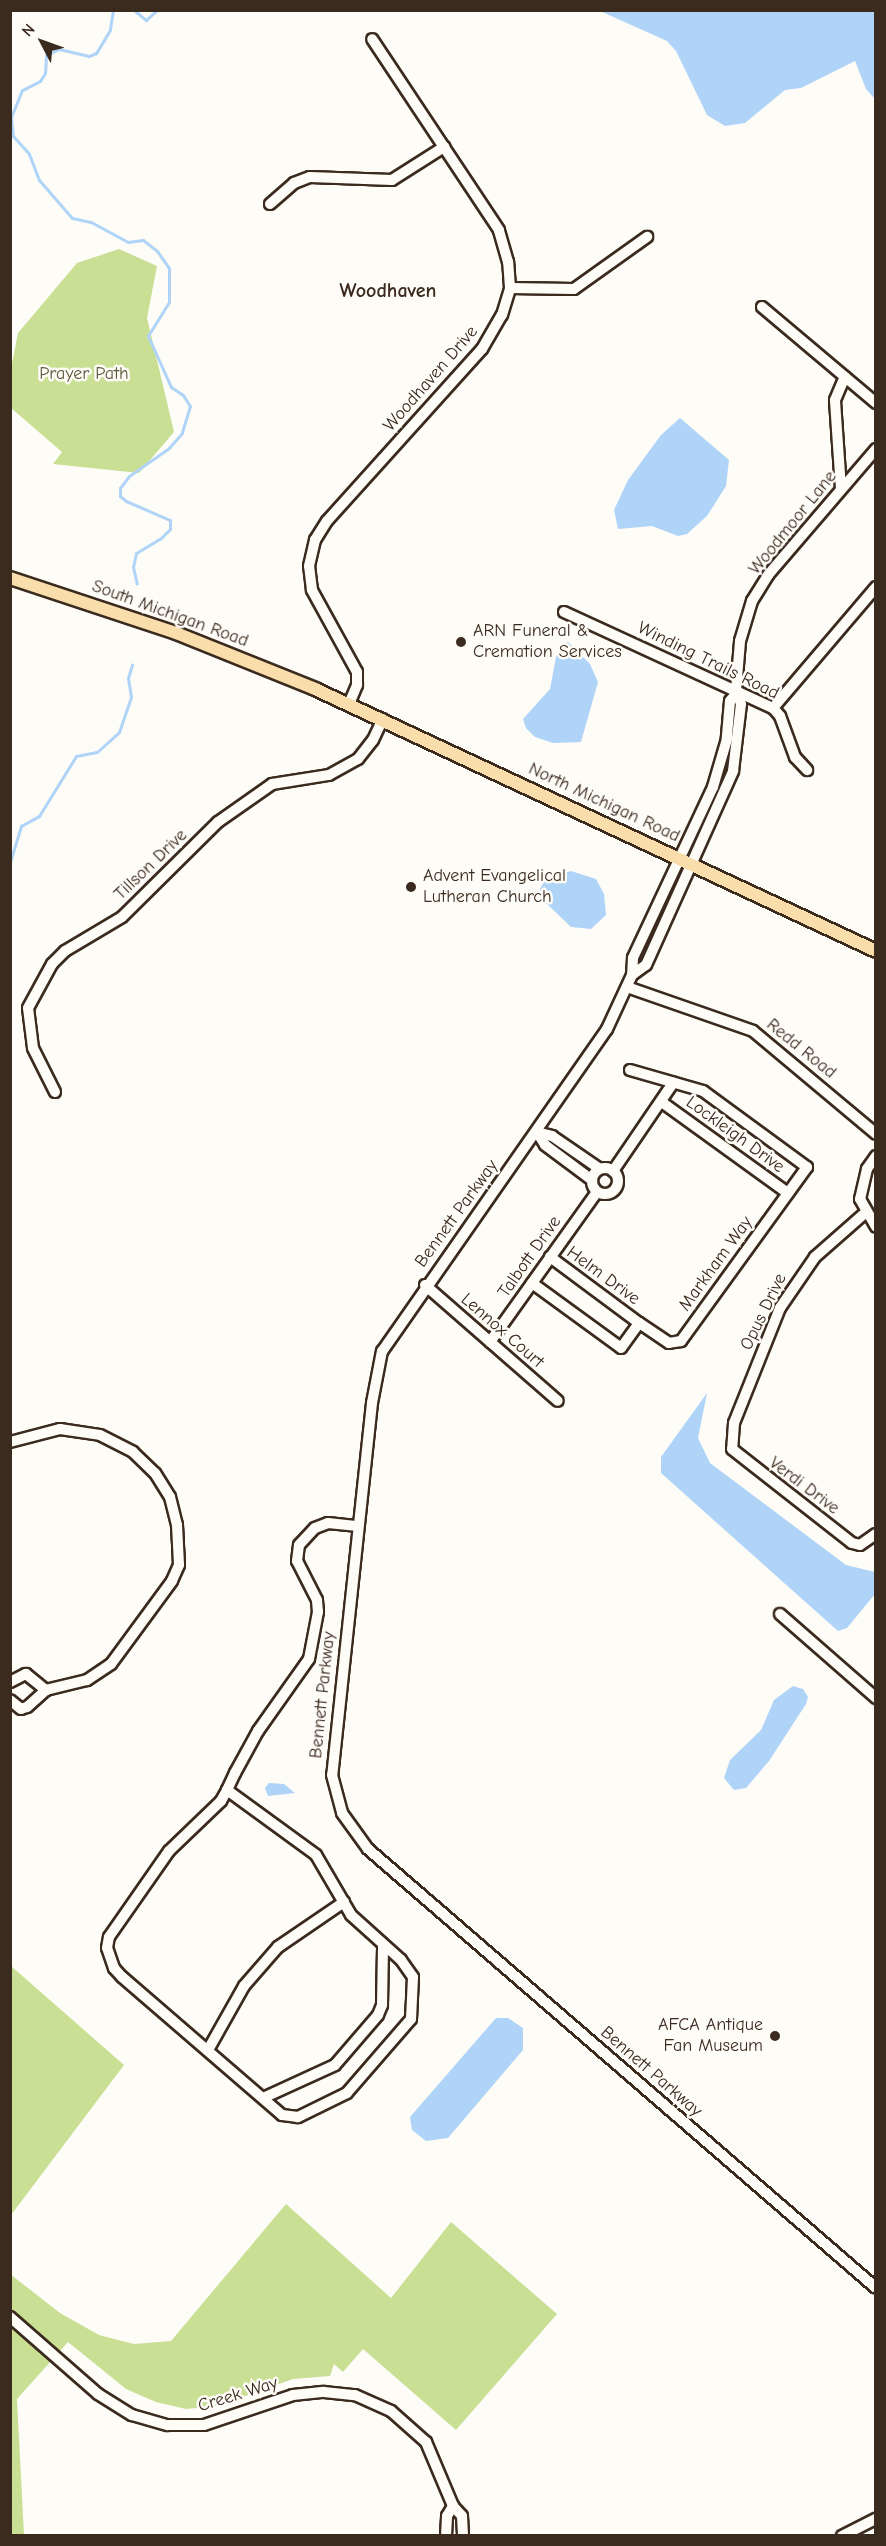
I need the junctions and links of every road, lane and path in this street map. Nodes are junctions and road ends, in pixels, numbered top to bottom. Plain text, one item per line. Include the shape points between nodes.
1 (372, 39) dead end
2 (444, 147) junction
3 (270, 204) dead end
4 (647, 237) dead end
5 (510, 288) junction
6 (762, 307) dead end
7 (845, 377) junction
8 (876, 403) edge
9 (876, 449) edge
10 (842, 489) junction
11 (10, 578) edge
12 (876, 587) edge
13 (564, 612) dead end
14 (315, 689) joint
15 (736, 692) junction
16 (349, 704) junction
17 (773, 708) junction
18 (383, 719) junction
19 (807, 770) dead end
20 (680, 858) junction
21 (694, 865) junction
22 (876, 951) edge
23 (632, 975) junction
24 (627, 987) junction
25 (630, 1070) dead end
26 (673, 1083) junction
27 (55, 1092) dead end
28 (663, 1103) junction
29 (537, 1132) junction
30 (876, 1134) edge
31 (876, 1156) edge
32 (807, 1167) joint
33 (600, 1169) junction
34 (613, 1171) junction
35 (592, 1180) junction
36 (597, 1192) junction
37 (788, 1193) junction
38 (865, 1213) junction
39 (876, 1227) edge
40 (550, 1257) junction
41 (532, 1283) junction
42 (425, 1285) junction
43 (639, 1323) junction
44 (490, 1342) junction
45 (558, 1401) dead end
46 (10, 1442) edge
47 (732, 1449) joint
48 (358, 1526) junction
49 (876, 1534) edge
50 (780, 1614) dead end
51 (10, 1682) edge
52 (46, 1690) junction
53 (876, 1698) edge
54 (10, 1700) edge
55 (227, 1790) junction
56 (344, 1902) junction
57 (383, 1945) junction
58 (208, 2049) junction
59 (262, 2098) junction
60 (876, 2288) edge
61 (10, 2317) edge
62 (453, 2506) junction
63 (876, 2519) edge
64 (446, 2535) edge
65 (463, 2535) edge
66 (842, 2535) edge

1 - 2 street, Woodhaven Drive
2 - 3 street via 392,180 310,177 294,183
2 - 5 street, Woodhaven Drive via 499,230
4 - 5 street via 574,289
5 - 16 street, Woodhaven Drive via 502,315 482,348 327,521 315,540 309,566 312,590 357,672
6 - 7 street
7 - 8 street
7 - 10 street via 834,399
9 - 10 street, Woodmoor Lane
10 - 15 street, Woodmoor Lane via 768,575 752,601 740,641
11 - 14 main road, South Michigan Road via 176,633
12 - 17 street
13 - 15 street, Winding Trails Road
14 - 16 main road, North Michigan Road
15 - 17 street, Winding Trails Road
15 - 20 street, Woodmoor Lane via 730,701 727,739 713,787
15 - 21 street, Woodmoor Lane via 741,704 735,762
16 - 18 main road, North Michigan Road
17 - 19 street, Winding Trails Road via 780,716 795,757
18 - 20 main road, North Michigan Road
18 - 27 street, Tillson Drive via 358,759 329,775 272,784 218,822 122,917 64,951 52,964 28,1008 33,1048
20 - 21 main road, North Michigan Road
20 - 23 street, Bennett Parkway via 633,958
21 - 22 main road, North Michigan Road
21 - 23 street, Bennett Parkway via 646,965
23 - 24 street, Bennett Parkway
24 - 29 street, Bennett Parkway via 592,1054
24 - 30 street, Redd Road via 753,1031
25 - 26 street, Lockleigh Drive
26 - 28 street, Talbott Drive
26 - 32 street, Lockleigh Drive via 703,1091
28 - 34 street, Talbott Drive
28 - 37 street, Lockleigh Drive
29 - 33 street via 552,1136
29 - 35 street via 545,1145
29 - 42 street, Bennett Parkway
31 - 38 street via 862,1185 860,1199
32 - 37 street, Markham Way
33 - 34 street
33 - 35 street
34 - 36 street, Talbott Drive via 618,1177 616,1189 609,1194
35 - 36 street
36 - 40 street, Talbott Drive
37 - 43 street, Markham Way via 681,1341 669,1343
38 - 39 street
38 - 47 street, Opus Drive via 815,1257 780,1308 734,1423
40 - 41 street, Talbott Drive
40 - 43 street, Helm Drive
41 - 43 street, Helm Drive via 621,1348
41 - 44 street, Talbott Drive
42 - 44 street, Lennox Court
42 - 48 street, Bennett Parkway via 382,1351
44 - 45 street, Lennox Court
46 - 52 street via 60,1429 100,1435 121,1445 145,1462 163,1484 177,1525 179,1564 172,1581 114,1661 87,1680
47 - 49 street, Verdi Drive via 852,1543 860,1545
48 - 55 street via 328,1523 315,1528 299,1545 297,1561 316,1600 315,1642 309,1659 258,1731
48 - 60 street, Bennett Parkway via 331,1762 337,1800 350,1827 377,1857
50 - 53 street
51 - 52 street via 26,1674
52 - 54 street via 35,1703 21,1708
55 - 56 street via 316,1855
55 - 58 street via 221,1801 181,1837 152,1874 109,1937 107,1948 122,1977
56 - 57 street via 351,1915
56 - 58 street via 278,1947 244,1986
57 - 59 street via 382,2005 378,2015 336,2065
57 - 59 street via 412,1977 411,2019 347,2093 298,2117 282,2115
58 - 59 street
61 - 62 street, Creek Way via 98,2394 132,2415 168,2425 204,2425 293,2395 355,2395 391,2411 426,2442
62 - 64 street via 447,2516
62 - 65 street, Creek Way via 462,2516
63 - 66 street

